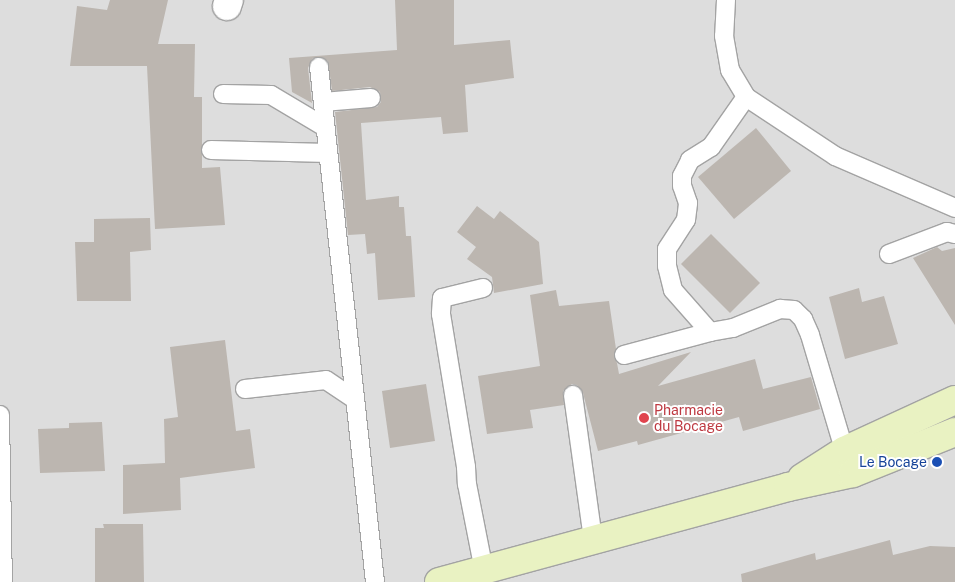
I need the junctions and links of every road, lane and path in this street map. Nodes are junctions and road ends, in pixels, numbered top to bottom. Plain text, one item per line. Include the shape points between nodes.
1 (726, 0) edge
2 (319, 67) dead end
3 (223, 94) dead end
4 (746, 97) junction
5 (372, 98) dead end
6 (323, 102) junction
7 (325, 127) junction
8 (211, 150) dead end
9 (328, 153) junction
10 (955, 208) edge
11 (955, 234) edge
12 (889, 254) dead end
13 (483, 288) dead end
14 (710, 332) junction
15 (624, 355) dead end
16 (246, 389) dead end
17 (573, 395) dead end
18 (353, 398) junction
19 (955, 400) edge
20 (0, 415) edge
21 (955, 432) edge
22 (849, 462) junction
23 (593, 540) junction
24 (484, 570) junction
25 (3, 582) edge
26 (374, 582) edge
27 (439, 582) edge

1 - 4 lane via 724,36 730,70
2 - 6 lane
3 - 7 lane via 271,95
4 - 10 lane via 835,156
4 - 14 lane via 710,147 690,160 682,176 688,203 686,220 667,249 673,290
5 - 6 lane
6 - 7 lane
7 - 9 lane
8 - 9 lane
9 - 18 lane
11 - 12 lane via 947,232
13 - 24 lane via 442,298 441,314 467,484
14 - 15 lane
14 - 22 lane via 733,328 780,309 794,310 803,319 810,335
16 - 18 lane via 326,380
17 - 23 lane
18 - 26 lane
19 - 22 main road via 894,430
20 - 25 lane
21 - 22 main road
22 - 23 main road via 788,487
23 - 24 main road
24 - 27 main road

